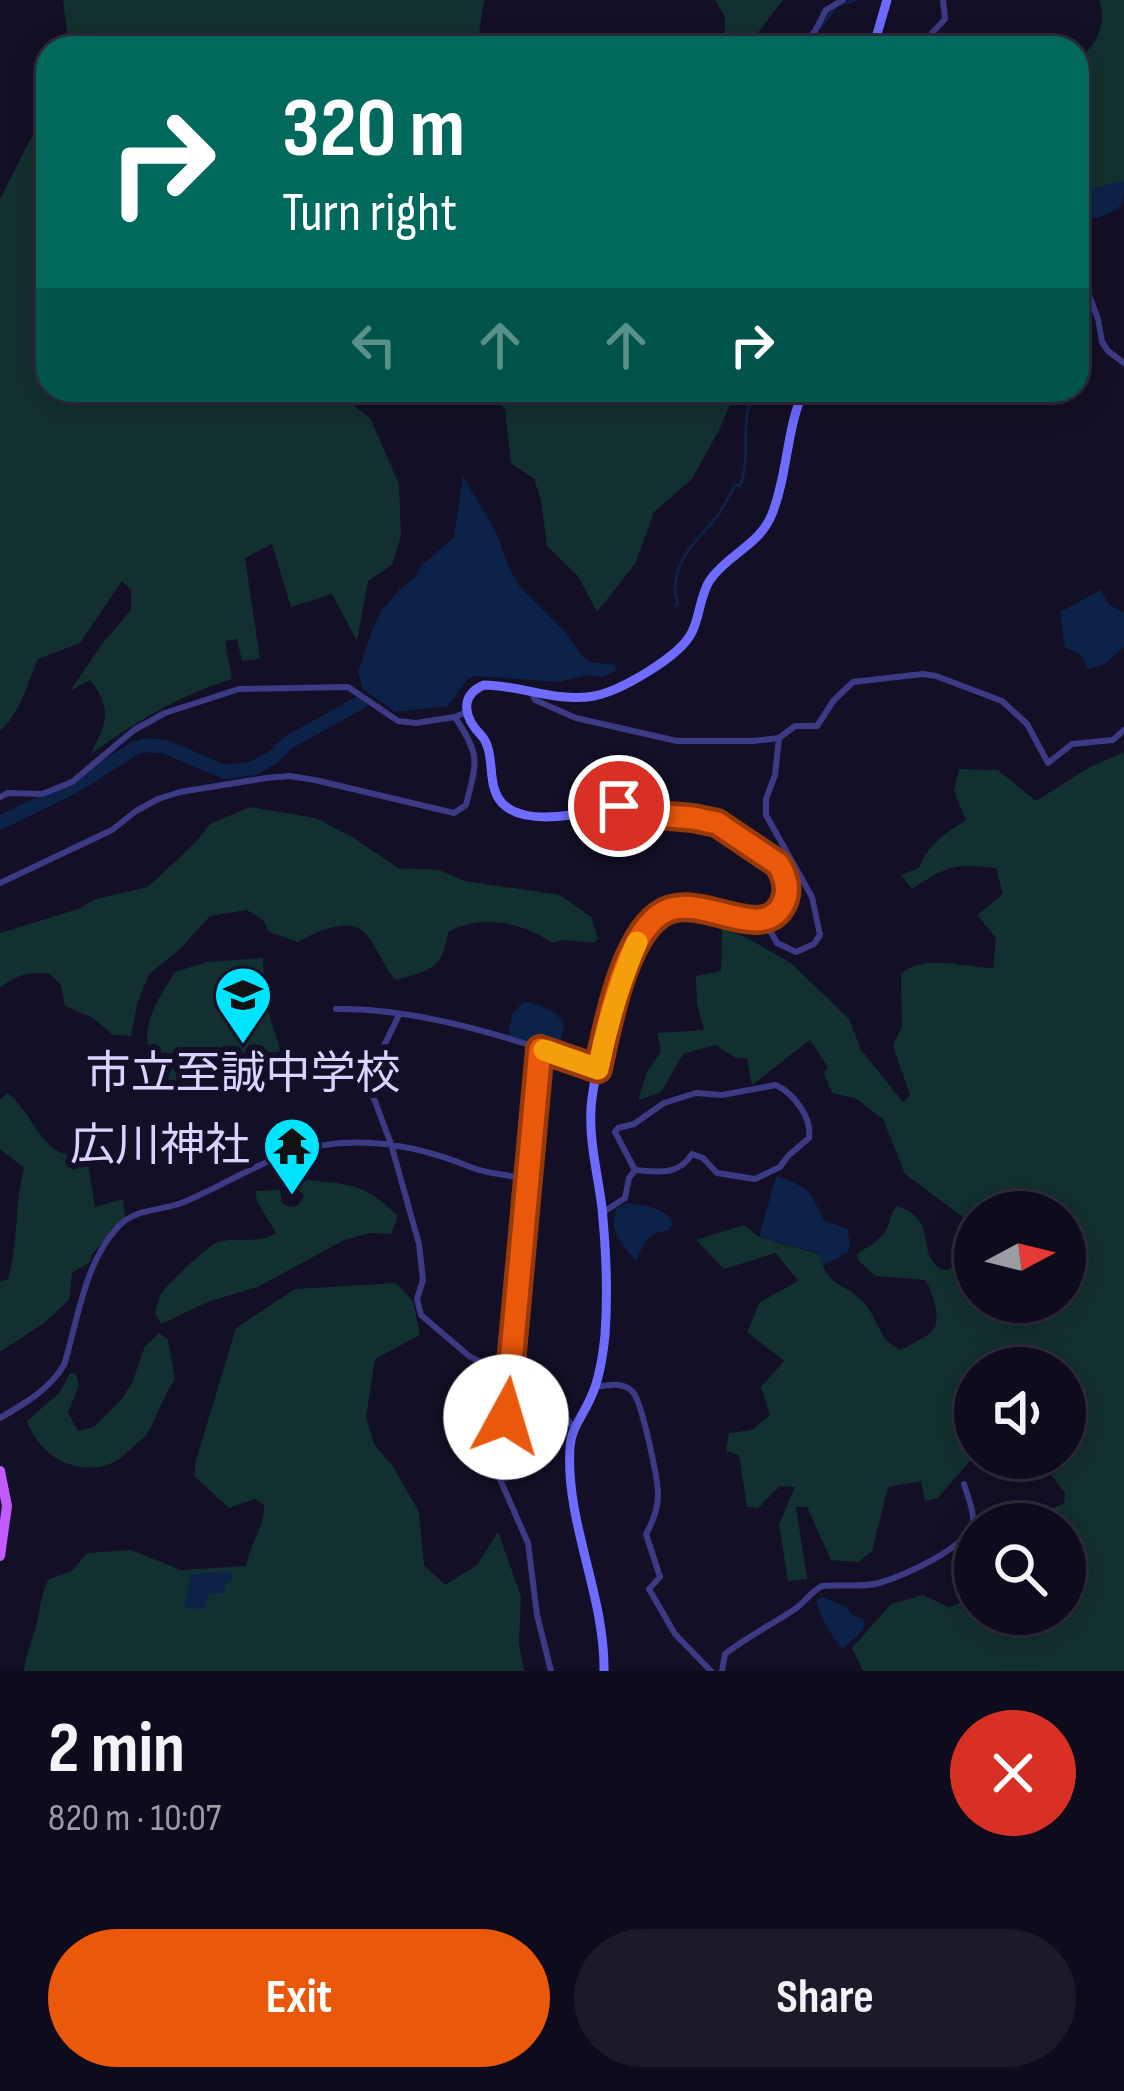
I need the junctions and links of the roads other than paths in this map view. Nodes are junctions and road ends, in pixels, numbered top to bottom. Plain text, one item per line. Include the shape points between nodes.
1 (843, 0) edge
2 (887, 0) edge
3 (943, 0) edge
4 (811, 36) edge
5 (876, 36) edge
6 (932, 36) edge
7 (1089, 295) edge
8 (1124, 363) edge
9 (798, 402) edge
10 (530, 691) junction
11 (460, 715) junction
12 (1124, 730) edge
13 (779, 738) junction
14 (0, 797) edge
15 (800, 879) junction
16 (0, 883) edge
17 (787, 884) junction
18 (764, 920) junction
19 (336, 1009) dead end
20 (399, 1015) junction
21 (540, 1049) junction
22 (598, 1069) junction
23 (391, 1144) junction
24 (635, 1170) junction
25 (526, 1181) junction
26 (602, 1213) junction
27 (510, 1380) junction
28 (595, 1387) junction
29 (0, 1418) edge
30 (574, 1429) junction
31 (0, 1472) edge
32 (964, 1484) dead end
33 (0, 1556) edge
34 (551, 1671) edge
35 (604, 1671) edge
36 (712, 1671) edge
37 (722, 1671) edge

1 - 4 street via 826,10
2 - 5 main road
3 - 6 street via 945,20
7 - 8 street via 1102,342
9 - 10 main road via 769,522 709,582 682,646 597,696
10 - 11 main road via 475,689
10 - 13 street via 576,718 664,739
11 - 14 street via 398,722 348,688 239,688 149,722 72,782
11 - 16 street via 476,762 466,805 454,813 315,780 266,778 158,799
11 - 17 main road via 487,743 495,790 516,812 568,815 611,805 717,823 778,864
12 - 13 street via 1112,740 1072,744 1048,763 1027,724 1002,701 922,674 853,682 817,727 795,726
13 - 15 street via 766,815
15 - 17 street
15 - 18 street via 818,915 814,944 796,952 777,943
17 - 18 main road via 782,906
18 - 22 main road via 687,905 655,917 626,967
19 - 20 street
20 - 21 street
20 - 23 street via 375,1072 374,1096
21 - 22 street
21 - 25 street
22 - 26 main road via 591,1106
23 - 25 street
23 - 27 street via 419,1244 421,1315
23 - 29 street via 300,1150 186,1202 136,1212 97,1258 58,1376
24 - 24 street via 673,1172 692,1154 717,1173 755,1179 780,1167 810,1129 797,1101 776,1084 696,1093 618,1127
24 - 26 street via 625,1198
25 - 27 street
26 - 28 main road via 606,1312
27 - 30 street via 543,1395
27 - 34 street via 499,1477 528,1543
28 - 30 main road
28 - 36 street via 624,1386 640,1405 658,1492 646,1534 659,1576 649,1589 675,1634
30 - 35 main road via 573,1491
31 - 33 main road via 7,1506
32 - 37 street via 973,1525 959,1544 881,1583 814,1588 725,1654

